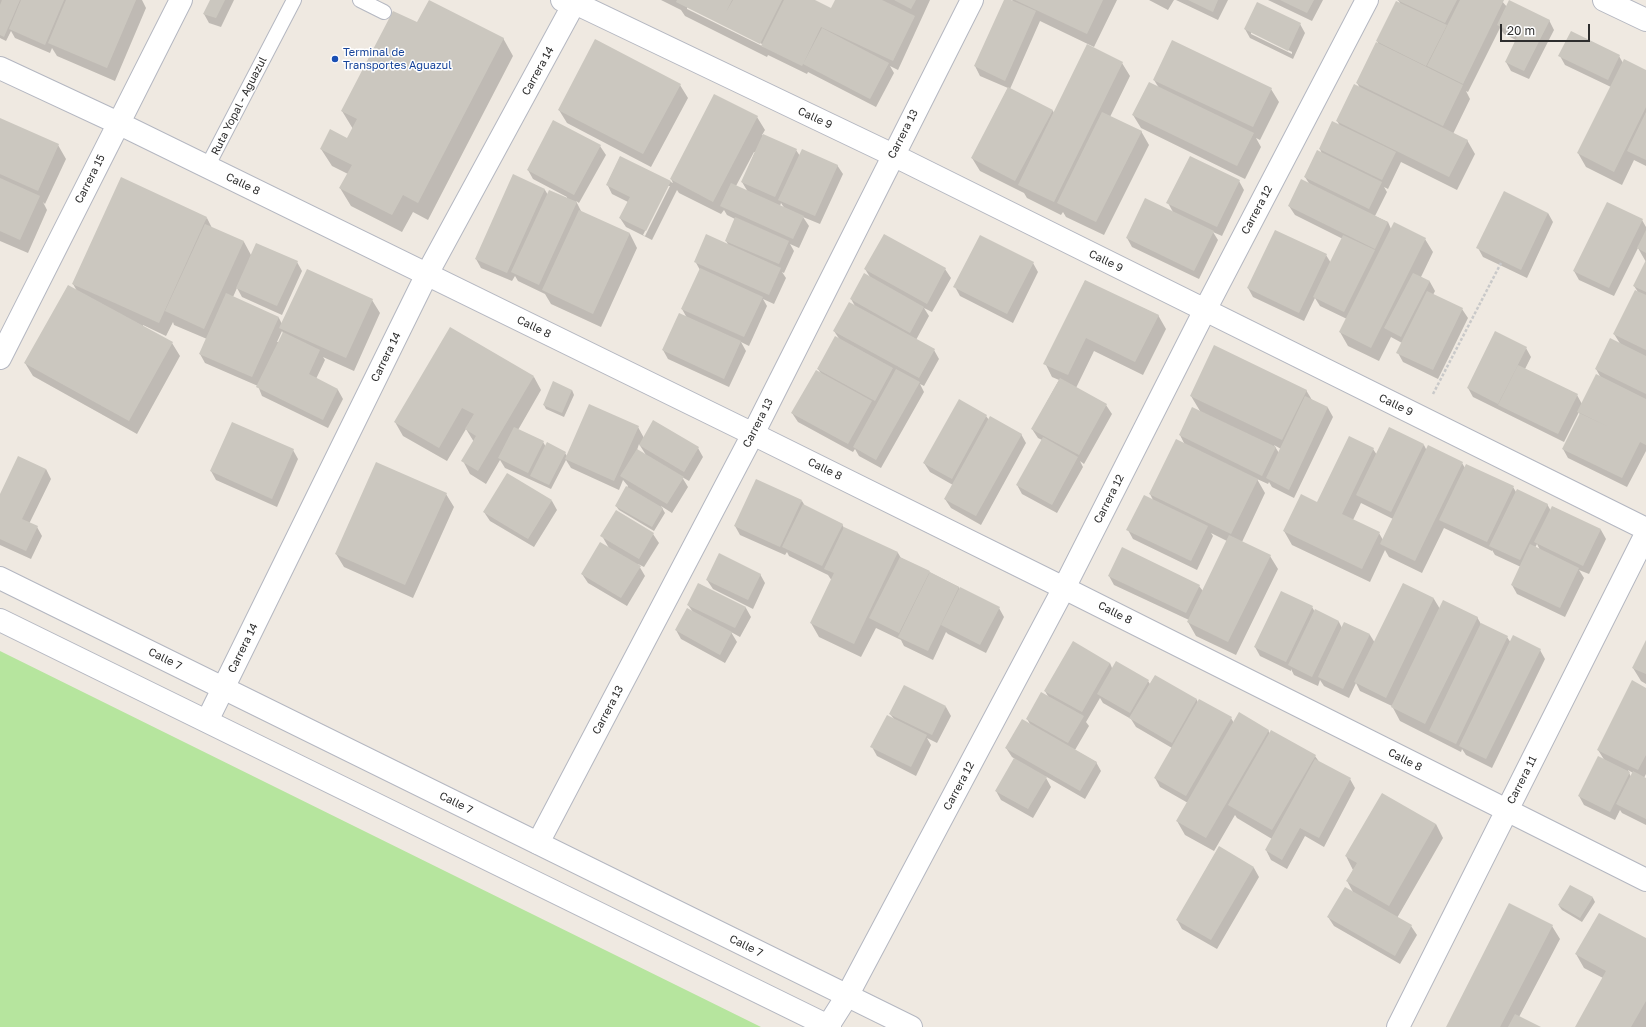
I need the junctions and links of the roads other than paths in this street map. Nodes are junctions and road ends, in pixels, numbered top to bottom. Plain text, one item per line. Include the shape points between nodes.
1 (180, 0) edge
2 (294, 0) edge
3 (360, 0) edge
4 (972, 0) edge
5 (1367, 0) edge
6 (1604, 0) edge
7 (571, 1) edge
8 (384, 12) dead end
9 (1646, 20) edge
10 (0, 68) edge
11 (118, 123) junction
12 (892, 155) junction
13 (207, 167) junction
14 (427, 274) junction
15 (1205, 310) junction
16 (0, 358) edge
17 (753, 434) junction
18 (1646, 529) edge
19 (1646, 534) edge
20 (0, 578) edge
21 (1064, 588) junction
22 (0, 620) edge
23 (223, 688) junction
24 (207, 721) junction
25 (1507, 811) junction
26 (538, 843) junction
27 (1646, 880) edge
28 (847, 996) junction
29 (829, 1027) edge
30 (911, 1027) edge
31 (1398, 1027) edge

1 - 11 street
2 - 13 lane
3 - 8 lane
4 - 12 street, Carrera 13
5 - 15 street, Carrera 12
6 - 9 street
7 - 12 street, Calle 9
7 - 14 street, Carrera 14
10 - 11 street
11 - 13 lane, Ruta Yopal - Aguazul
11 - 16 lane
12 - 15 street, Calle 9
12 - 17 street, Carrera 13
13 - 14 street, Calle 8
14 - 17 street, Calle 8
14 - 23 street, Carrera 14
15 - 18 street, Calle 9
15 - 21 street, Carrera 12
17 - 21 street, Calle 8
17 - 26 street, Carrera 13
19 - 25 street, Carrera 11
20 - 23 street, Calle 7
21 - 25 street, Calle 8
21 - 28 street, Carrera 12
22 - 24 street
23 - 24 street, Carrera 14
23 - 26 street, Calle 7
24 - 29 street
25 - 27 street, Calle 8
25 - 31 street, Carrera 11
26 - 28 street, Calle 7
28 - 29 street, Carrera 12
28 - 30 street, Calle 7

